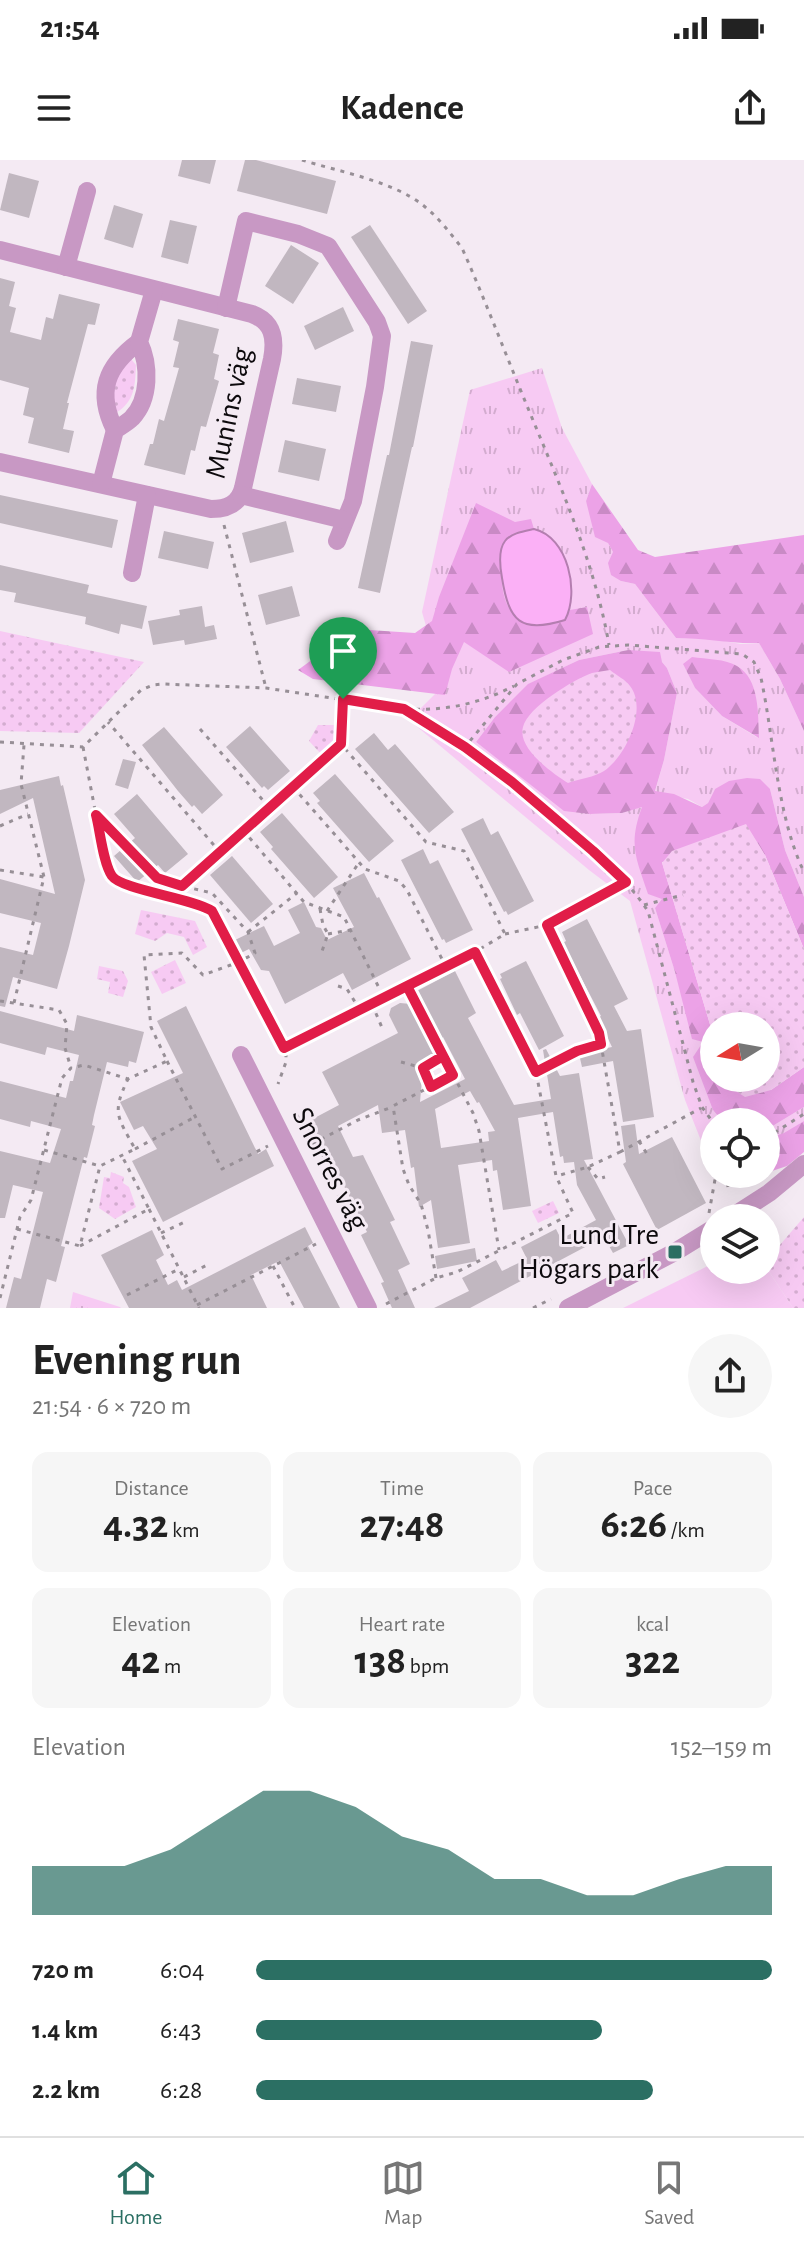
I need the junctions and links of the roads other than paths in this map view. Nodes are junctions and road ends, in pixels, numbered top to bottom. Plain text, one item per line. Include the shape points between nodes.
1 (87, 191) dead end
2 (0, 250) edge
3 (66, 267) junction
4 (154, 290) junction
5 (226, 308) junction
6 (139, 342) junction
7 (115, 430) junction
8 (0, 462) edge
9 (101, 484) junction
10 (147, 495) junction
11 (241, 495) junction
12 (344, 520) junction
13 (337, 541) dead end
14 (132, 573) dead end
15 (241, 1055) dead end
16 (804, 1164) edge
17 (752, 1204) edge
18 (700, 1237) edge
19 (368, 1308) edge
20 (568, 1308) edge

1 - 3 street
2 - 3 street, Munins väg
3 - 4 street, Munins väg
4 - 5 street, Munins väg
4 - 6 street
5 - 11 street, Munins väg via 262,318 274,338
5 - 12 street via 246,221 328,246 377,322 382,336 377,376 353,501
6 - 7 street via 145,355 142,404
6 - 7 street via 121,355 105,388
7 - 9 street
8 - 9 street, Munins väg
9 - 10 street, Munins väg
10 - 11 street, Munins väg via 211,509 234,504
10 - 14 street
11 - 12 street
12 - 13 street
15 - 19 street, Snorres väg
16 - 17 street
18 - 20 street

